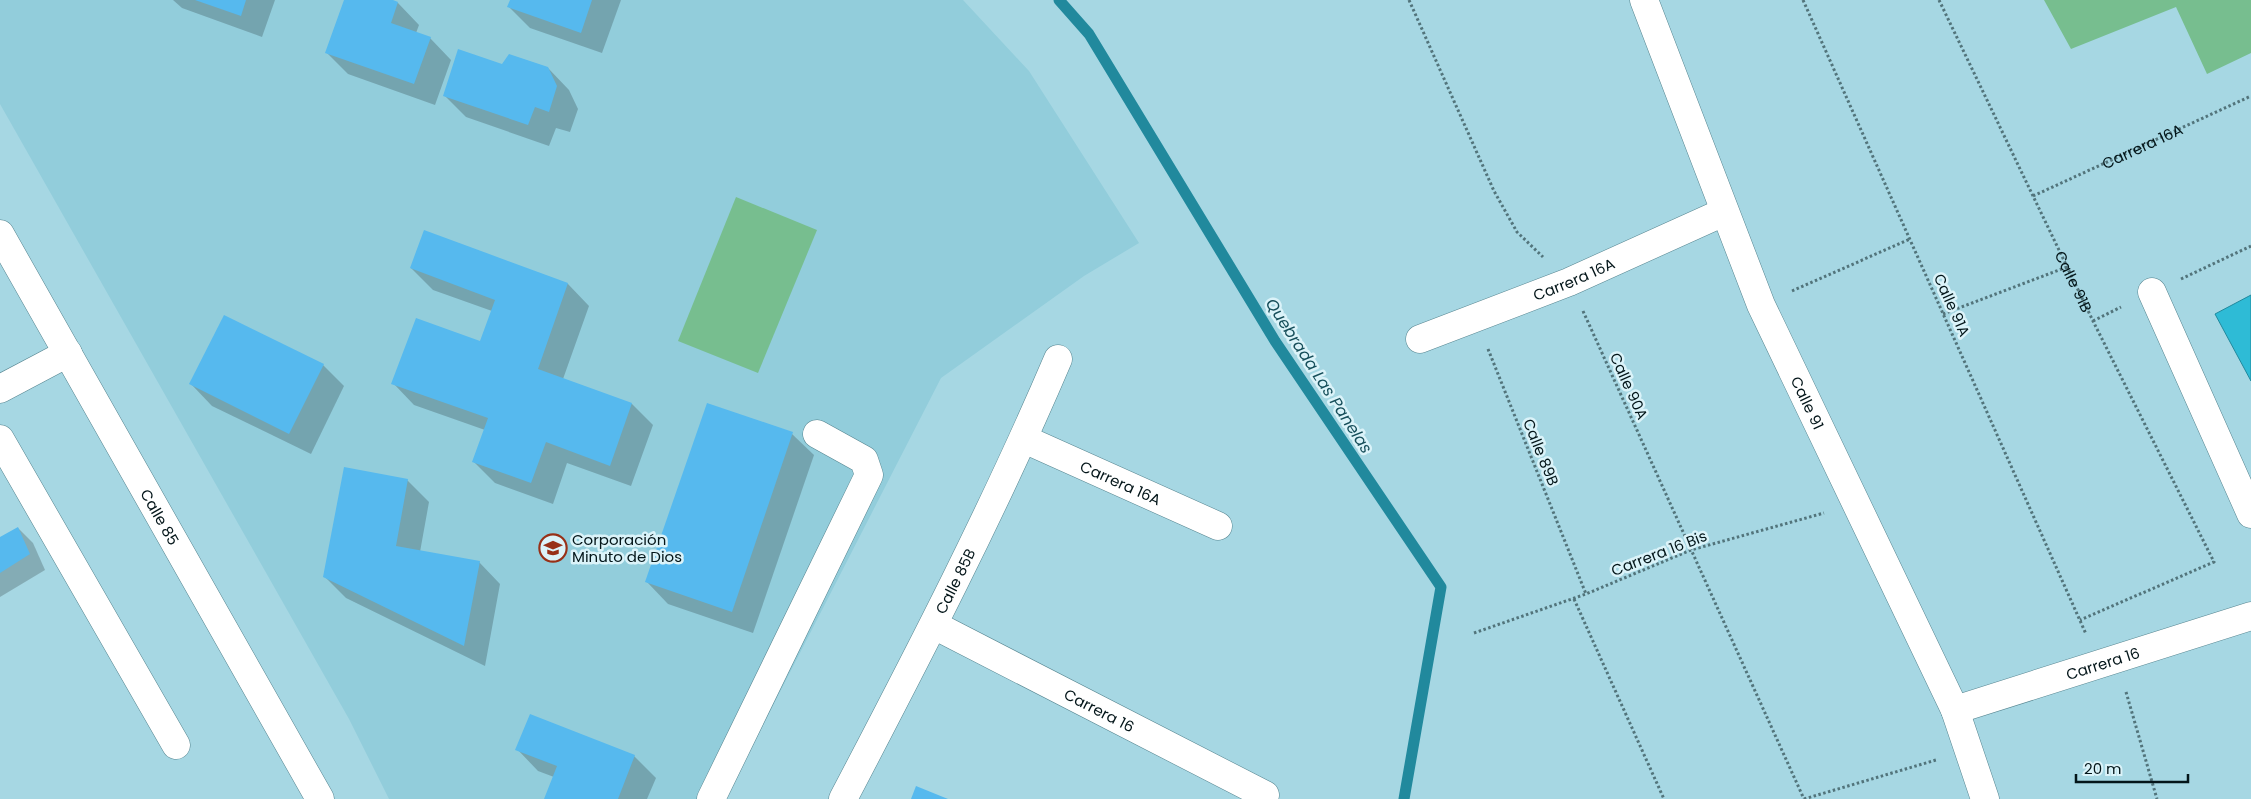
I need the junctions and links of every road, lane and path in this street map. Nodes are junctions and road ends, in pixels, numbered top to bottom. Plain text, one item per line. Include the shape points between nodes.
1 (1409, 0) edge
2 (1644, 0) edge
3 (1803, 0) edge
4 (1940, 0) edge
5 (2251, 96) edge
6 (2033, 196) junction
7 (1724, 212) junction
8 (0, 234) edge
9 (1910, 239) junction
10 (2067, 267) junction
11 (1569, 282) junction
12 (2152, 292) dead end
13 (1761, 305) junction
14 (1943, 314) junction
15 (1475, 318) junction
16 (1420, 339) dead end
17 (68, 353) junction
18 (1058, 359) dead end
19 (0, 389) edge
20 (817, 434) dead end
21 (0, 439) edge
22 (1024, 439) junction
23 (1856, 504) junction
24 (2251, 514) edge
25 (1218, 526) dead end
26 (1691, 550) junction
27 (1586, 594) junction
28 (1574, 599) junction
29 (2251, 616) edge
30 (2080, 620) joint
31 (934, 624) junction
32 (1474, 634) dead end
33 (2116, 659) junction
34 (1955, 710) junction
35 (176, 745) dead end
36 (1970, 750) junction
37 (1265, 795) dead end
38 (320, 799) edge
39 (711, 799) edge
40 (843, 799) edge
41 (1664, 799) edge
42 (1804, 799) edge
43 (1984, 799) edge
44 (2157, 799) edge

1 - 11 path, Calle 90A via 1494,191 1517,232
2 - 7 street, Calle 91
3 - 9 path, Calle 91A
4 - 6 path, Calle 91B
5 - 6 path, Carrera 16A
6 - 10 path, Calle 91B
7 - 11 street, Carrera 16A
7 - 13 street, Calle 91
8 - 17 street, Calle 85
9 - 13 path
9 - 14 path, Calle 91A
10 - 14 path
10 - 30 path, Calle 91B via 2214,562
11 - 15 street, Carrera 16A
11 - 26 path, Calle 90A
12 - 24 street
13 - 23 street, Calle 91
14 - 30 path, Calle 91A
15 - 16 street, Carrera 16A
15 - 27 path, Calle 89B
17 - 19 street
17 - 38 street, Calle 85
18 - 22 street, Calle 85B
20 - 39 street via 864,460 869,474
21 - 35 street
22 - 25 street, Carrera 16A
22 - 31 street, Calle 85B
23 - 26 path, Carrera 16 Bis
23 - 34 street, Calle 91
26 - 27 path, Carrera 16 Bis
26 - 42 path, Calle 90A
27 - 28 path, Carrera 16 Bis
28 - 32 path, Carrera 16 Bis
28 - 41 path
29 - 33 street, Carrera 16
31 - 37 street, Carrera 16
31 - 40 street, Calle 85B
33 - 34 street, Carrera 16
33 - 44 path
34 - 36 street, Calle 91
36 - 42 path
36 - 43 street, Calle 91

